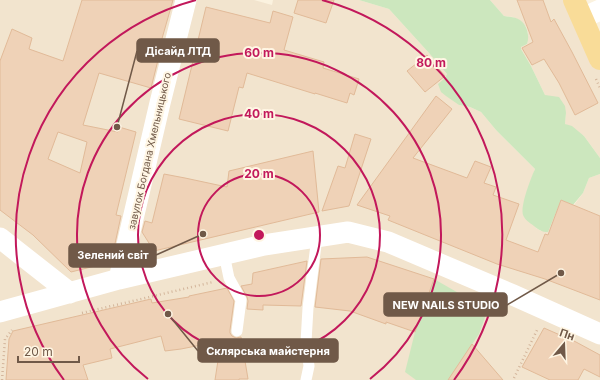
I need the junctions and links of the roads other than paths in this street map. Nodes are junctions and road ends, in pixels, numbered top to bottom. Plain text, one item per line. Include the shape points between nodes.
1 (186, 0) edge
2 (585, 9) edge
3 (600, 59) edge
4 (316, 237) junction
5 (0, 238) edge
6 (224, 254) junction
7 (118, 279) junction
8 (70, 293) junction
9 (0, 312) edge
10 (237, 331) dead end
11 (600, 334) edge
12 (306, 380) edge

1 - 7 street, завулок Богдана Хмельницького
2 - 3 main road
4 - 6 street
4 - 11 street via 348,232 388,242
4 - 12 lane via 308,308 306,342 309,366
5 - 8 street
6 - 7 street
6 - 10 lane via 229,278 241,300
7 - 8 street
8 - 9 street

